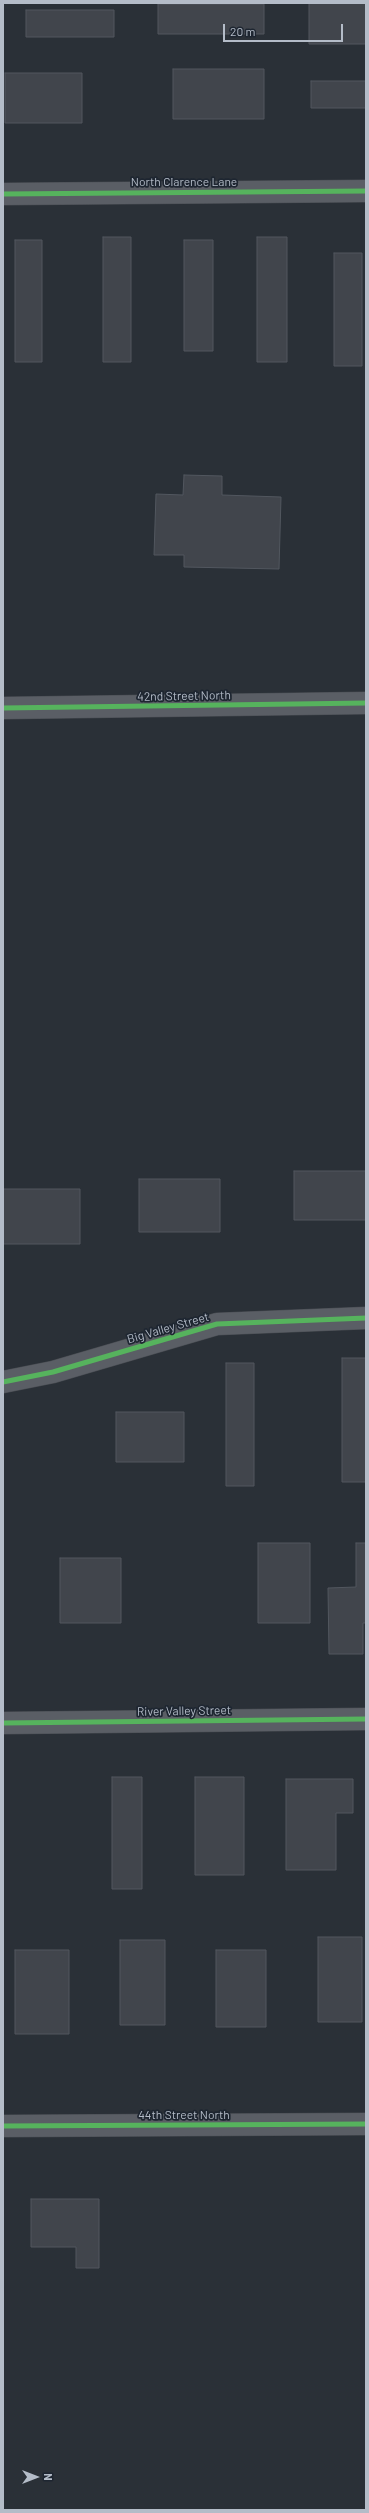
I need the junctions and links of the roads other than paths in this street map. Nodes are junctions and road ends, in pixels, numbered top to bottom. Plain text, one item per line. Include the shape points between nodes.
1 (366, 191) edge
2 (3, 194) edge
3 (366, 703) edge
4 (3, 708) edge
5 (366, 1318) edge
6 (3, 1382) edge
7 (366, 1719) edge
8 (3, 1723) edge
9 (366, 2124) edge
10 (3, 2126) edge

1 - 2 street, North Clarence Lane
3 - 4 street, 42nd Street North
5 - 6 street, Big Valley Street via 217,1324 54,1372
7 - 8 street, River Valley Street
9 - 10 street, 44th Street North

